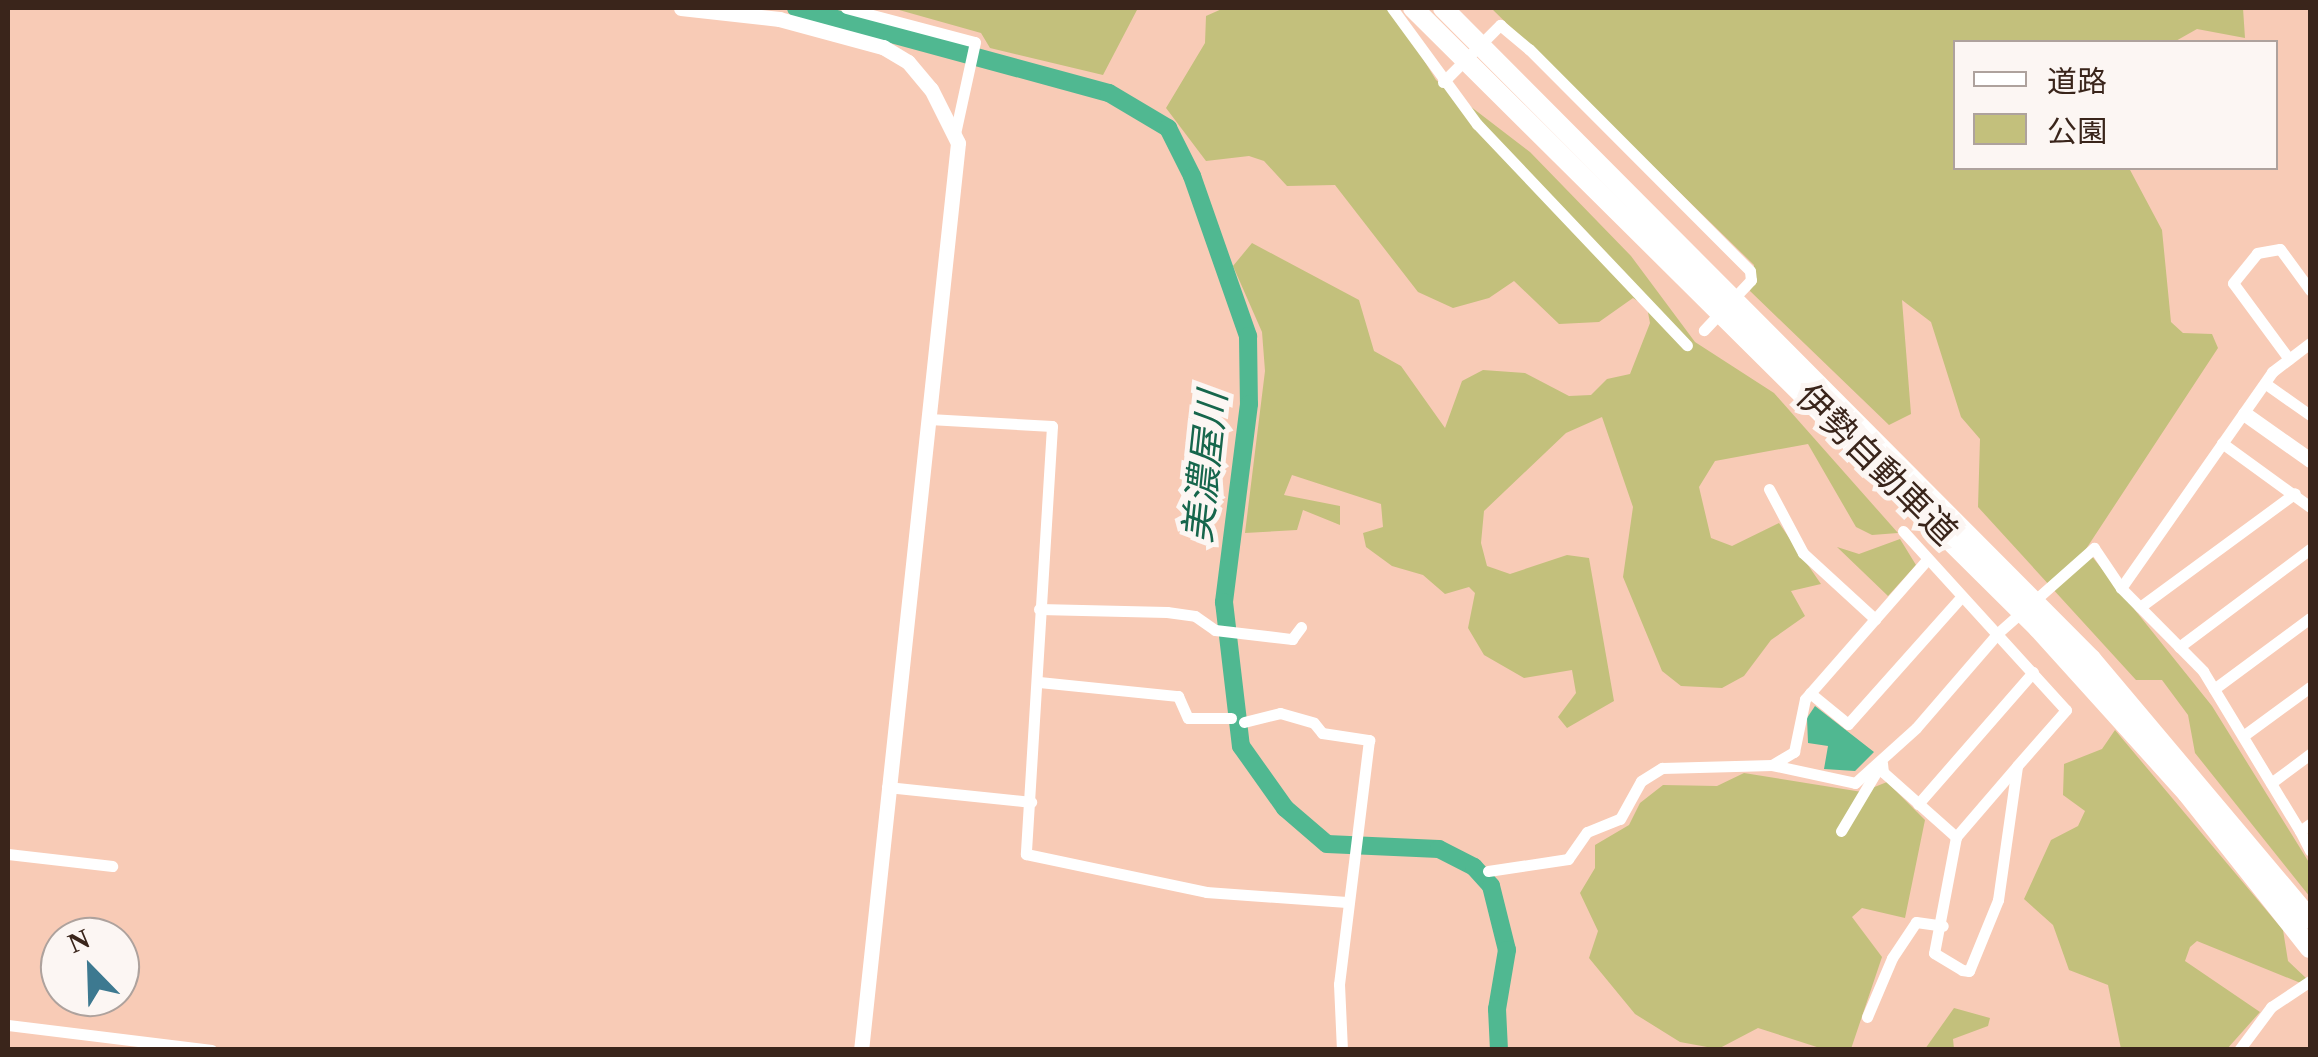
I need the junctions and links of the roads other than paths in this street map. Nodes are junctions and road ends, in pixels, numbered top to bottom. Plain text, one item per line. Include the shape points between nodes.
1 (682, 8) edge
2 (846, 8) edge
3 (1392, 8) edge
4 (1412, 8) edge
5 (1443, 8) edge
6 (1443, 82) junction
7 (955, 134) junction
8 (2310, 290) edge
9 (1704, 330) dead end
10 (2310, 343) edge
11 (1687, 344) dead end
12 (2289, 359) junction
13 (2266, 384) junction
14 (2245, 414) junction
15 (2310, 414) edge
16 (930, 419) junction
17 (2222, 443) junction
18 (2310, 460) edge
19 (1770, 489) dead end
20 (2295, 492) junction
21 (2310, 507) edge
22 (1902, 531) dead end
23 (2310, 550) edge
24 (1926, 561) junction
25 (2121, 588) junction
26 (2012, 590) junction
27 (1961, 597) junction
28 (2140, 607) junction
29 (1039, 609) junction
30 (2310, 618) edge
31 (1875, 619) junction
32 (2044, 623) junction
33 (1301, 627) dead end
34 (1998, 632) junction
35 (2179, 647) junction
36 (2033, 672) junction
37 (1038, 682) junction
38 (2310, 687) edge
39 (2214, 689) junction
40 (1810, 693) junction
41 (1230, 718) dead end
42 (1244, 722) dead end
43 (2243, 736) junction
44 (2310, 754) edge
45 (1884, 760) junction
46 (1772, 766) junction
47 (2017, 766) junction
48 (2271, 783) junction
49 (888, 787) junction
50 (1031, 802) junction
51 (1918, 804) junction
52 (2305, 828) edge
53 (1840, 831) dead end
54 (1956, 837) junction
55 (2310, 851) edge
56 (8, 854) edge
57 (112, 866) dead end
58 (1488, 871) dead end
59 (1348, 902) junction
60 (2310, 919) edge
61 (1943, 926) junction
62 (2310, 948) edge
63 (2310, 981) edge
64 (1867, 1017) dead end
65 (8, 1025) edge
66 (211, 1050) edge
67 (860, 1050) edge
68 (1342, 1050) edge
69 (2239, 1050) edge

1 - 7 street via 779,19 883,47 908,62 931,89
2 - 7 street via 975,42
3 - 6 street
4 - 26 highway, 伊勢自動車道
5 - 26 highway, 伊勢自動車道
6 - 9 street via 1500,25 1716,234 1751,280
6 - 11 street
7 - 16 street via 958,165
8 - 12 street via 2280,249 2257,254 2233,283
10 - 12 street
12 - 13 street
13 - 14 street
13 - 15 street
14 - 17 street
14 - 18 street
16 - 29 street via 1052,426
16 - 49 street
17 - 20 street
17 - 25 street
19 - 31 street via 1809,560
20 - 21 street
20 - 28 street
22 - 24 street
23 - 35 street
24 - 27 street
24 - 31 street
25 - 28 street
25 - 34 street via 2094,548
26 - 32 highway, 伊勢自動車道
27 - 34 street
27 - 40 street via 1848,724
28 - 35 street
29 - 33 street via 1167,612 1194,616 1215,630 1292,639
29 - 37 street
30 - 39 street
31 - 40 street
32 - 60 highway, 伊勢自動車道 via 2198,779
32 - 62 highway, 伊勢自動車道
34 - 36 street
34 - 45 street
35 - 39 street
36 - 47 street via 2066,710
36 - 51 street
37 - 41 street via 1178,696 1188,718
37 - 50 street
38 - 43 street
39 - 43 street
40 - 46 street via 1800,708 1794,752
42 - 59 street via 1280,714 1314,723 1322,733 1368,740
43 - 48 street
44 - 48 street
45 - 46 street via 1855,783
45 - 51 street via 1883,772
45 - 53 street
46 - 58 street via 1657,769 1640,781 1620,819 1587,832 1568,859
47 - 54 street
47 - 61 street via 1998,900 1969,971 1934,953
48 - 52 street
49 - 50 street
49 - 67 street
50 - 59 street via 1026,854 1206,892
51 - 54 street
52 - 55 street
54 - 61 street
56 - 57 street
59 - 68 street via 1339,984
61 - 64 street via 1916,922
63 - 69 street via 2271,1007
65 - 66 street

